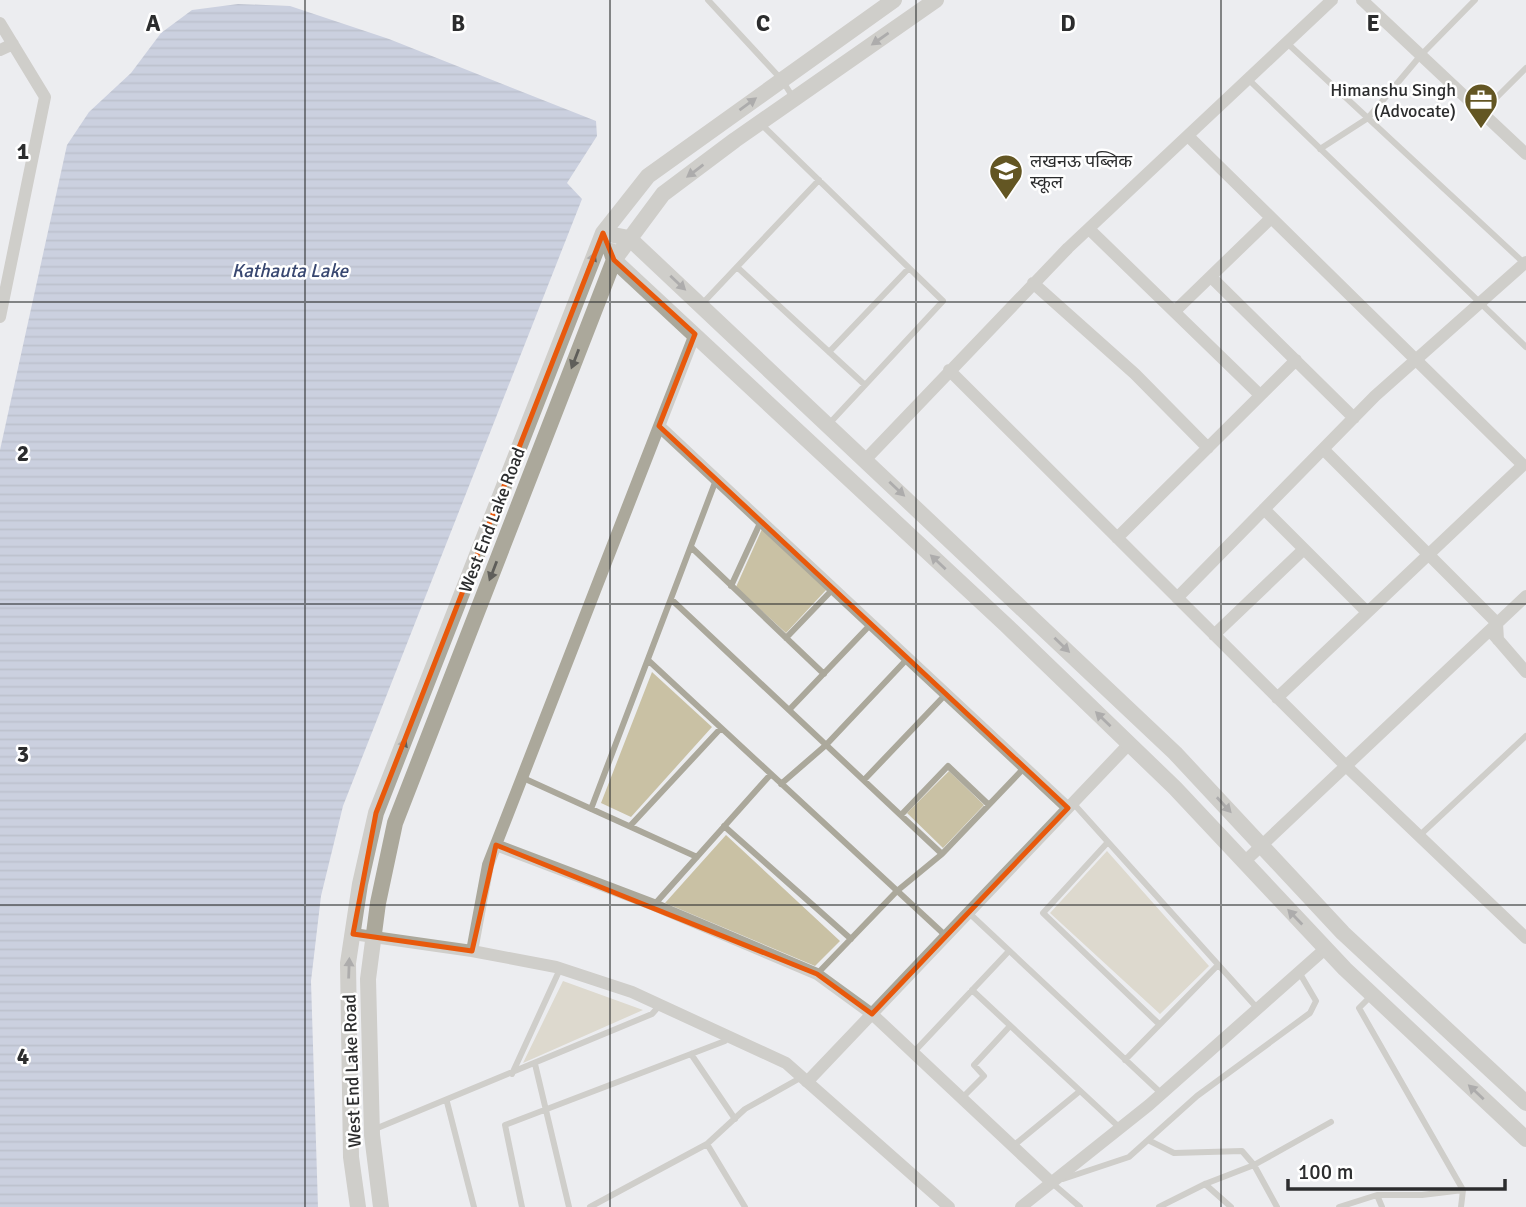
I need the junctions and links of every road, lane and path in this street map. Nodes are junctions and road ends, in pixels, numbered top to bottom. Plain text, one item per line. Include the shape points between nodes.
1 (708, 0) edge
2 (894, 0) edge
3 (936, 0) edge
4 (1332, 0) edge
5 (1362, 0) edge
6 (1475, 0) edge
7 (0, 23) edge
8 (1287, 43) junction
9 (13, 44) junction
10 (0, 50) edge
11 (1421, 55) junction
12 (1526, 68) edge
13 (1248, 79) junction
14 (782, 80) junction
15 (794, 99) junction
16 (1482, 112) junction
17 (1368, 118) junction
18 (760, 123) junction
19 (1188, 136) junction
20 (1320, 149) junction
21 (1526, 153) edge
22 (819, 180) junction
23 (1271, 218) junction
24 (1089, 229) junction
25 (603, 233) junction
26 (629, 238) junction
27 (614, 260) junction
28 (1525, 263) edge
29 (737, 267) junction
30 (909, 268) junction
31 (1211, 277) junction
32 (1034, 284) junction
33 (2, 300) edge
34 (1480, 304) junction
35 (701, 305) junction
36 (1175, 311) junction
37 (0, 317) edge
38 (695, 334) junction
39 (1526, 346) edge
40 (828, 352) junction
41 (1296, 360) junction
42 (1416, 360) junction
43 (948, 370) junction
44 (865, 386) junction
45 (1259, 394) junction
46 (1354, 418) junction
47 (828, 425) junction
48 (659, 426) junction
49 (1208, 448) junction
50 (1323, 449) junction
51 (865, 460) junction
52 (716, 479) junction
53 (1264, 509) junction
54 (761, 521) junction
55 (1117, 538) junction
56 (691, 547) junction
57 (1304, 549) junction
58 (1429, 554) junction
59 (731, 586) junction
60 (834, 589) junction
61 (1526, 596) edge
62 (1177, 598) junction
63 (671, 600) junction
64 (1367, 612) junction
65 (871, 624) junction
66 (1495, 631) junction
67 (1214, 635) junction
68 (786, 638) junction
69 (908, 659) junction
70 (649, 661) junction
71 (1526, 672) edge
72 (824, 674) junction
73 (946, 694) junction
74 (1277, 698) junction
75 (789, 710) junction
76 (721, 727) junction
77 (1526, 736) edge
78 (1129, 744) junction
79 (826, 745) junction
80 (1346, 766) junction
81 (1025, 768) junction
82 (771, 774) junction
83 (521, 777) junction
84 (864, 780) junction
85 (781, 784) junction
86 (989, 805) junction
87 (1070, 806) junction
88 (591, 809) junction
89 (901, 815) junction
90 (630, 826) junction
91 (724, 826) junction
92 (1419, 836) junction
93 (1108, 842) junction
94 (496, 845) junction
95 (1262, 846) junction
96 (942, 854) junction
97 (697, 857) junction
98 (1243, 863) junction
99 (897, 891) junction
100 (654, 905) junction
101 (968, 913) junction
102 (353, 934) junction
103 (946, 936) junction
104 (372, 937) junction
105 (1526, 938) edge
106 (851, 939) junction
107 (1325, 948) junction
108 (472, 951) junction
109 (1009, 951) junction
110 (1218, 965) junction
111 (560, 969) junction
112 (1299, 972) junction
113 (817, 974) junction
114 (972, 990) junction
115 (1372, 995) junction
116 (660, 1005) junction
117 (1258, 1009) junction
118 (872, 1014) junction
119 (1159, 1024) junction
120 (1010, 1026) junction
121 (727, 1036) junction
122 (913, 1053) junction
123 (691, 1054) junction
124 (1125, 1059) junction
125 (536, 1064) junction
126 (512, 1074) junction
127 (804, 1080) junction
128 (1080, 1091) junction
129 (1161, 1094) junction
130 (961, 1098) junction
131 (447, 1102) junction
132 (1526, 1103) edge
133 (545, 1110) junction
134 (735, 1119) junction
135 (1331, 1122) dead end
136 (1120, 1128) junction
137 (372, 1131) junction
138 (1526, 1139) edge
139 (1148, 1140) junction
140 (708, 1144) junction
141 (1013, 1146) junction
142 (1254, 1165) junction
143 (1051, 1182) junction
144 (1205, 1184) junction
145 (1463, 1190) junction
146 (1377, 1195) junction
147 (358, 1207) edge
148 (381, 1207) edge
149 (474, 1207) edge
150 (522, 1207) edge
151 (569, 1207) edge
152 (590, 1207) edge
153 (745, 1207) edge
154 (949, 1207) edge
155 (1020, 1207) edge
156 (1080, 1207) edge
157 (1160, 1207) edge
158 (1231, 1207) edge
159 (1277, 1207) edge
160 (1339, 1207) edge
161 (1382, 1207) edge
162 (1461, 1207) edge

1 - 14 lane
2 - 14 street, West End Lake Road
3 -> 15 street, West End Lake Road
4 - 8 street
5 - 11 street
6 - 11 lane
7 - 9 street
8 - 13 street
8 - 17 lane
9 - 10 street
9 - 33 street via 45,97
11 - 16 street
11 - 17 lane
12 - 16 lane
13 - 19 street
13 - 20 lane
14 - 15 lane
25 -> 14 street, West End Lake Road via 648,176
15 - 18 street, West End Lake Road
16 - 21 street
17 - 20 lane
17 - 28 lane
18 - 22 lane
18 -> 26 street, West End Lake Road via 663,194
19 - 23 street
19 - 24 street
20 - 34 lane
22 - 29 lane
22 - 30 lane
23 - 31 street
23 - 42 street
24 - 32 street
24 - 36 street
25 - 26 street
25 - 27 street
102 -> 25 street, West End Lake Road via 376,813
26 - 27 street, West End Lake Road
26 -> 35 street
27 - 38 street
27 -> 104 street, West End Lake Road via 395,824
28 - 34 street
29 - 35 lane
29 - 40 lane
30 - 40 lane
30 - 44 lane via 943,301
31 - 36 street
31 - 41 street
32 - 43 street
32 - 49 street via 1135,374
33 - 37 street
34 - 39 lane
34 - 42 street
35 - 47 street
36 - 45 street
38 - 48 street
78 -> 38 street
40 - 44 lane
41 - 45 street
41 - 46 street
42 - 46 street
42 - 58 street via 1523,465
43 - 51 street
43 - 55 street
44 - 47 lane
45 - 49 street
46 - 50 street
47 - 51 street
48 - 52 street
48 - 83 street
49 - 55 street
50 - 53 street
50 - 58 street
51 -> 95 street via 1175,753
52 - 54 street
52 - 56 lane
53 - 57 street
53 - 62 street
54 - 59 lane
54 - 60 street
55 - 62 street
56 - 59 lane
56 - 63 lane
57 - 64 street
57 - 67 street
58 - 64 street
58 - 66 street
59 - 68 lane
60 - 65 street
60 - 68 lane
61 - 66 street
62 - 67 street
63 - 70 lane
63 - 75 lane
64 - 74 street
65 - 69 street
65 - 72 lane
66 - 71 street
66 - 80 street
67 - 74 street
68 - 72 lane
69 - 73 street
69 - 79 lane
70 - 76 lane
70 - 88 lane
72 - 75 lane
73 - 81 street
73 - 84 lane
74 - 80 street
75 - 79 lane
76 - 82 lane
76 - 90 lane
77 - 92 lane
78 - 87 street
78 - 98 street
79 - 84 lane
79 - 85 lane
80 - 92 street
80 - 95 street
81 - 86 lane
81 - 87 street
82 - 85 lane
82 - 91 lane
83 - 88 lane
83 - 94 street
84 - 89 lane
85 - 99 lane
86 - 89 lane via 948,766
86 - 96 lane
87 - 93 lane
87 - 101 street
88 - 90 lane
89 - 96 lane
90 - 97 lane
91 - 97 lane
91 - 106 lane
92 - 105 street
93 - 110 lane
93 - 119 lane via 1042,913
94 - 100 street
94 - 108 street
95 - 98 street
95 - 132 street via 1343,933
96 - 99 lane
97 - 100 lane
107 -> 98 street
99 - 103 lane
99 - 106 lane
100 - 113 street
101 - 103 street
101 - 109 lane
102 - 104 street
147 -> 102 street, West End Lake Road via 349,1094 348,963
103 - 118 street
104 - 108 street
104 - 137 street, West End Lake Road via 368,979
106 - 113 lane
107 - 112 street
107 - 115 street
108 - 111 street
109 - 114 lane
109 - 124 lane
110 - 117 lane
110 - 119 lane
111 - 116 street
111 - 126 lane
112 - 117 street
112 - 139 lane via 1316,1001 1310,1013 1197,1096
113 - 118 street
114 - 120 lane
114 - 122 lane
138 -> 115 street
115 - 145 lane via 1359,1008
116 - 121 street
116 - 125 lane via 652,1014
117 - 129 street
118 - 122 street
118 - 127 street
119 - 124 lane
120 - 128 lane
120 - 130 lane via 974,1065 984,1076
121 - 123 lane via 725,1041
121 - 127 street via 786,1063
122 - 130 street
123 - 133 lane
123 - 134 lane
124 - 129 lane
125 - 126 lane
125 - 133 lane
126 - 131 lane
127 - 134 lane via 745,1109
127 - 154 street
128 - 136 lane
128 - 141 lane
129 - 136 street
130 - 141 street
131 - 137 lane
131 - 149 lane
133 - 150 lane via 505,1125
133 - 151 lane
134 - 140 lane
135 - 142 lane
136 - 143 street
137 - 148 street, West End Lake Road
139 - 142 lane via 1174,1153 1242,1151
139 - 143 lane via 1129,1157
140 - 152 lane
140 - 153 lane
141 - 143 street
142 - 144 lane
142 - 159 lane
143 - 155 street
143 - 156 lane
144 - 157 lane
144 - 158 lane
145 - 146 lane
145 - 162 lane
146 - 160 lane
146 - 161 lane

